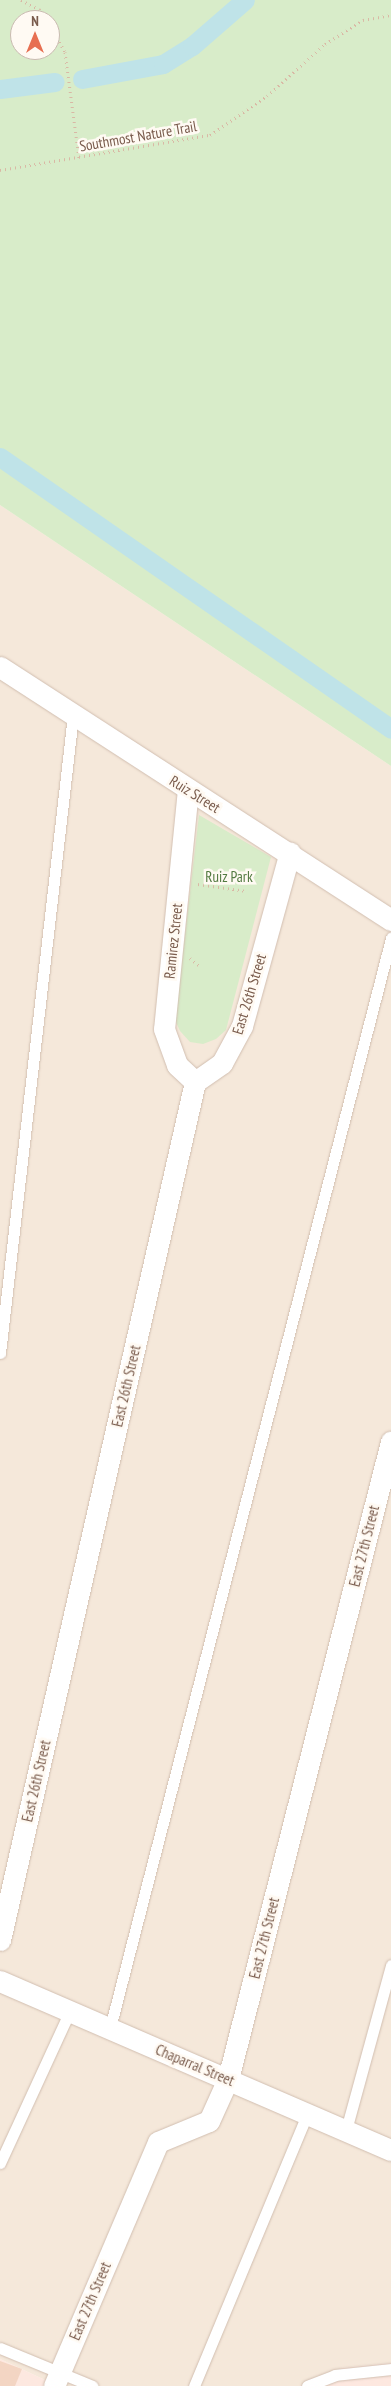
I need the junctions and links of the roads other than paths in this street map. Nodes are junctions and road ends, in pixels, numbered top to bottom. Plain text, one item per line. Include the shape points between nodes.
1 (0, 667) edge
2 (73, 715) junction
3 (188, 790) junction
4 (290, 852) junction
5 (391, 920) edge
6 (391, 938) edge
7 (195, 1082) junction
8 (0, 1353) edge
9 (391, 1442) edge
10 (0, 1940) edge
11 (391, 1965) edge
12 (0, 1981) edge
13 (70, 2011) junction
14 (110, 2028) junction
15 (228, 2079) junction
16 (307, 2114) junction
17 (346, 2130) junction
18 (391, 2150) edge
19 (0, 2163) edge
20 (0, 2348) edge
21 (391, 2369) edge
22 (57, 2379) edge
23 (92, 2386) edge
24 (194, 2386) edge
25 (306, 2386) edge

1 - 2 street, Ruiz Street
2 - 3 street, Ruiz Street
2 - 8 lane
3 - 4 street, Ruiz Street
3 - 7 street, Ramirez Street via 164,1029 177,1065
4 - 5 street, Ruiz Street
4 - 7 street, East 26th Street via 242,1026 222,1063
6 - 14 lane
7 - 10 street, East 26th Street
9 - 15 street, East 27th Street
11 - 17 lane
12 - 13 street, Chaparral Street
13 - 14 street, Chaparral Street
13 - 19 lane
14 - 15 street, Chaparral Street
15 - 16 street, Chaparral Street
15 - 22 street, East 27th Street via 208,2121 158,2142
16 - 17 street, Chaparral Street
16 - 24 lane
17 - 18 street, Chaparral Street
20 - 22 lane
21 - 25 lane via 335,2375
22 - 23 lane

